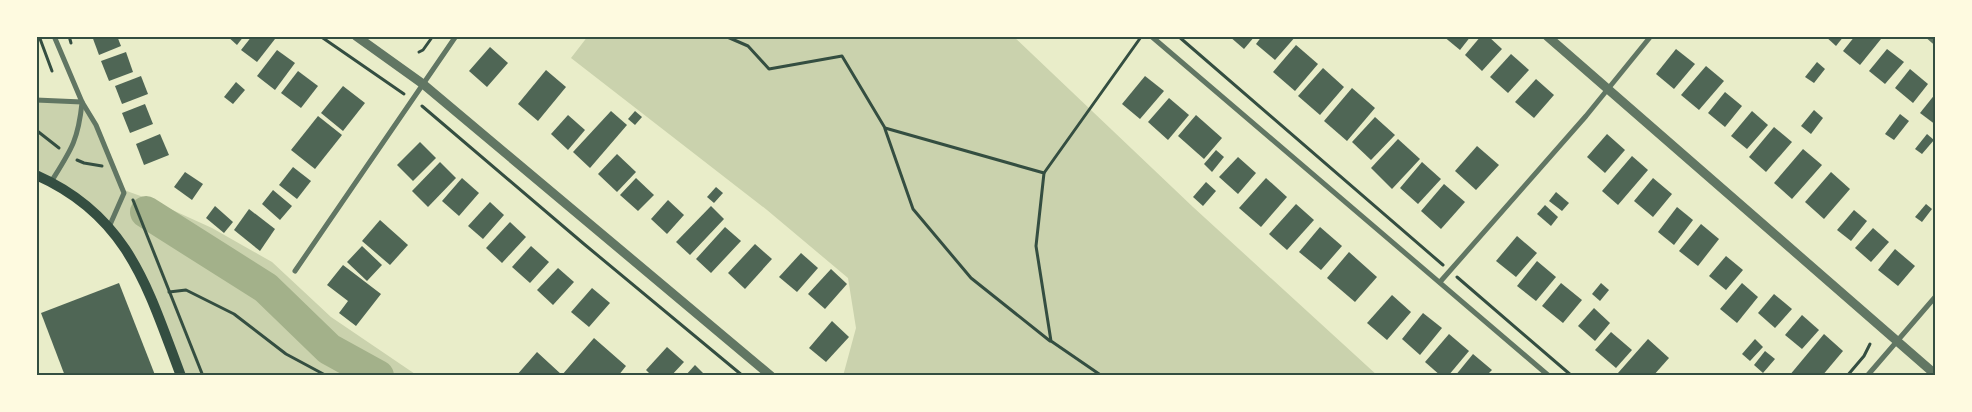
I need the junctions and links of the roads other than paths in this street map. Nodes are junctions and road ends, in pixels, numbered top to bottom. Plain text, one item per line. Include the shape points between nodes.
1 (54, 36) edge
2 (356, 36) edge
3 (456, 36) edge
4 (1151, 36) edge
5 (1547, 36) edge
6 (1651, 36) edge
7 (1928, 36) edge
8 (1936, 43) edge
9 (423, 84) junction
10 (1607, 88) junction
11 (36, 100) edge
12 (82, 102) junction
13 (36, 175) edge
14 (51, 182) junction
15 (110, 227) junction
16 (295, 270) dead end
17 (1440, 282) junction
18 (1936, 296) edge
19 (1896, 341) junction
20 (1936, 375) edge
21 (181, 376) edge
22 (771, 376) edge
23 (1549, 376) edge
24 (1867, 376) edge

1 - 12 street
2 - 9 street
3 - 9 street
4 - 17 street
5 - 10 street
6 - 10 street
7 - 8 street
9 - 16 street
9 - 22 street
10 - 17 street
10 - 19 street
11 - 12 street
12 - 14 street via 74,145
12 - 15 street via 96,125 124,193
13 - 14 main road
14 - 15 main road via 74,196
15 - 21 main road via 131,255 147,286
17 - 23 street
18 - 19 street
19 - 20 street
19 - 24 street

